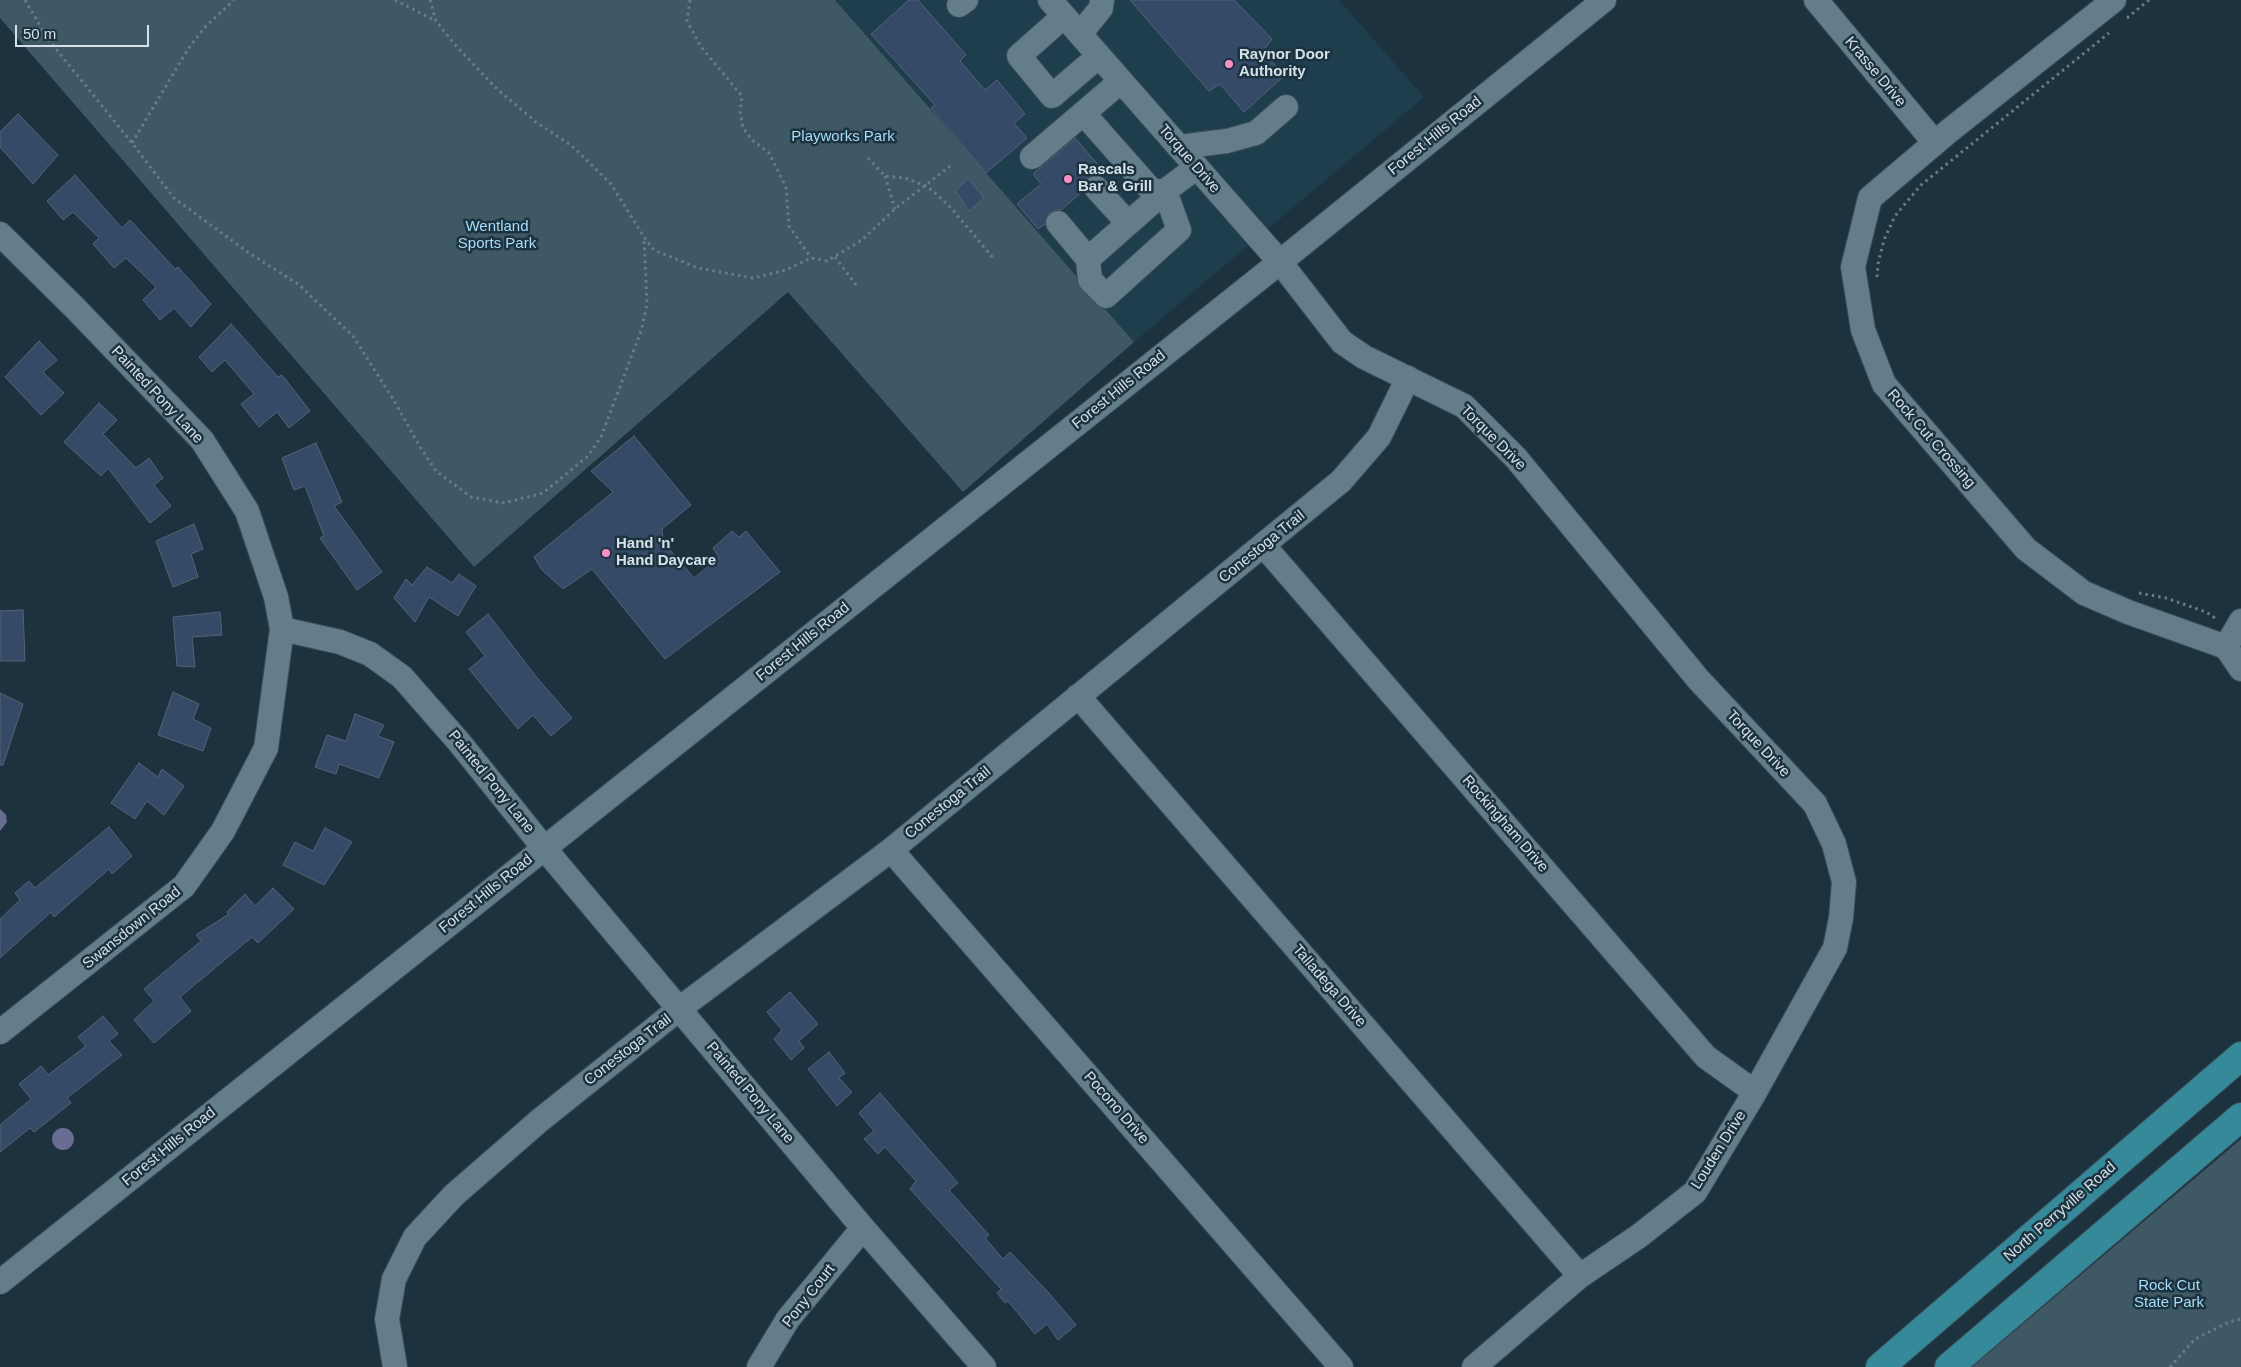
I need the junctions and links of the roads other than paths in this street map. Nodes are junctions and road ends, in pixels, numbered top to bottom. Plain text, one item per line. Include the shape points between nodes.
1 (1102, 0) edge
2 (1604, 0) edge
3 (1816, 0) edge
4 (1057, 8) edge
5 (2120, 9) edge
6 (1080, 34) junction
7 (1099, 56) junction
8 (1121, 81) junction
9 (1286, 107) dead end
10 (1084, 114) junction
11 (1935, 143) junction
12 (1179, 147) junction
13 (1032, 157) dead end
14 (1197, 167) junction
15 (1096, 188) dead end
16 (1165, 191) junction
17 (1058, 223) dead end
18 (1128, 224) junction
19 (0, 234) edge
20 (1088, 259) junction
21 (1280, 262) junction
22 (1408, 378) junction
23 (1264, 546) junction
24 (282, 629) junction
25 (2234, 634) edge
26 (2241, 669) edge
27 (1078, 696) junction
28 (544, 848) junction
29 (891, 850) junction
30 (1844, 882) joint
31 (679, 1009) junction
32 (0, 1032) edge
33 (2241, 1056) edge
34 (1755, 1092) junction
35 (2241, 1117) edge
36 (863, 1228) junction
37 (1580, 1276) junction
38 (0, 1282) edge
39 (395, 1367) edge
40 (759, 1367) edge
41 (984, 1367) edge
42 (1341, 1367) edge
43 (1474, 1367) edge
44 (1880, 1367) edge
45 (1948, 1367) edge

1 - 6 street via 1101,8
2 - 21 street, Forest Hills Road
3 - 11 street, Krasse Drive
4 - 6 street, Torque Drive
4 - 7 street via 1019,56 1052,96
5 - 11 street, Rock Cut Crossing
6 - 7 street, Torque Drive
7 - 8 street, Torque Drive
8 - 10 street
8 - 12 street, Torque Drive
9 - 12 street via 1256,132 1227,141
10 - 13 street
10 - 16 street via 1152,191
11 - 25 street, Rock Cut Crossing via 1870,198 1853,267 1863,330 1884,384 2026,549 2084,593 2128,612
12 - 14 street, Torque Drive
14 - 16 street
14 - 21 street, Torque Drive
15 - 18 street
16 - 18 street
16 - 20 street via 1179,230 1106,296 1090,280
17 - 20 street
18 - 20 street
19 - 24 street, Painted Pony Lane via 202,440 247,511 276,597
21 - 22 street, Torque Drive via 1342,342 1364,357
21 - 28 street, Forest Hills Road
22 - 23 street, Conestoga Trail via 1379,438 1348,474
22 - 30 street, Torque Drive via 1464,406 1516,458 1698,679 1815,804 1834,844
23 - 27 street, Conestoga Trail
23 - 34 street, Rockingham Drive via 1706,1056
24 - 28 street, Painted Pony Lane via 340,642 370,654 402,677
24 - 32 street, Swansdown Road via 266,748 223,831 184,886
25 - 26 street
27 - 29 street, Conestoga Trail
27 - 37 street, Talladega Drive
28 - 31 street, Painted Pony Lane
28 - 38 street, Forest Hills Road
29 - 31 street, Conestoga Trail
29 - 42 street, Pocono Drive
30 - 34 street, Louden Drive via 1835,948
31 - 36 street, Painted Pony Lane
31 - 39 street, Conestoga Trail via 539,1121 454,1195 415,1237 394,1279 387,1319
33 - 44 main road, North Perryville Road
34 - 37 street, Louden Drive via 1695,1192
35 - 45 main road
36 - 40 street, Pony Court via 788,1319
36 - 41 street, Painted Pony Lane
37 - 43 street, Louden Drive

